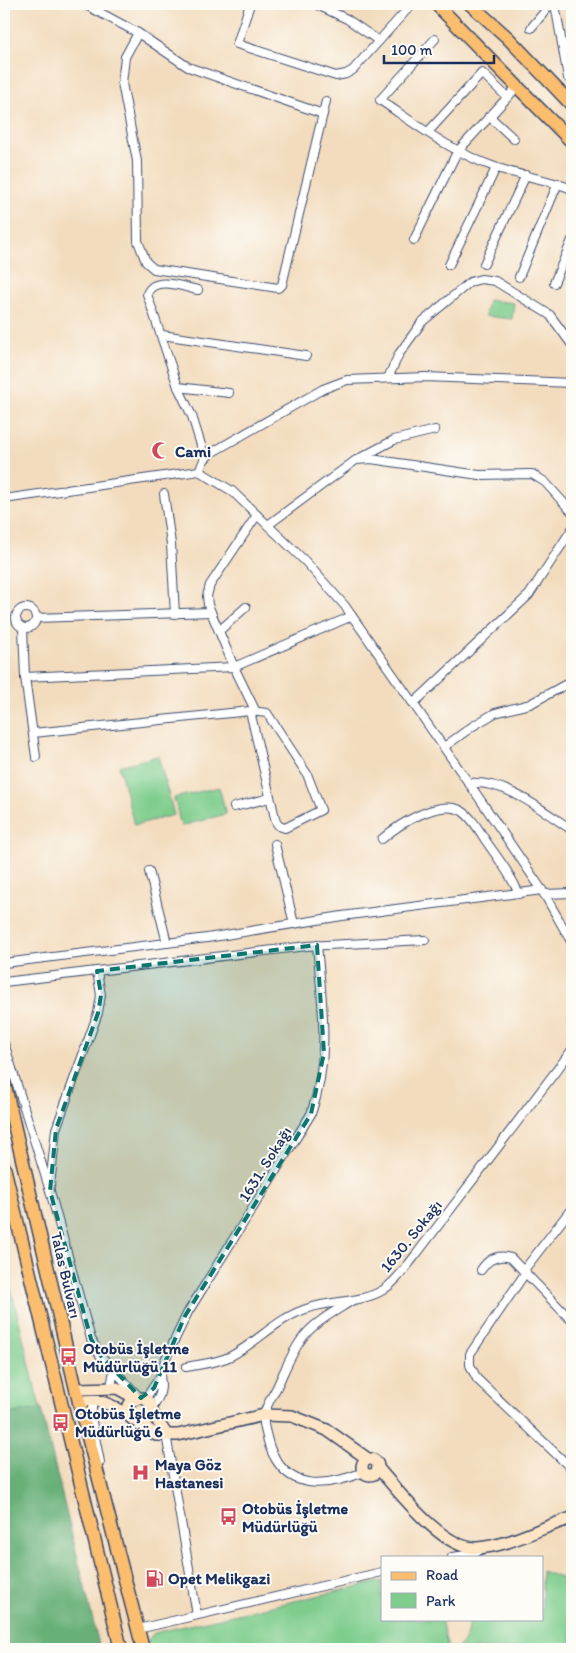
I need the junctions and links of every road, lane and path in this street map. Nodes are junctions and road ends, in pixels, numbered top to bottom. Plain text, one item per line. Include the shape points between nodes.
1 (84, 4) edge
2 (250, 4) edge
3 (315, 4) edge
4 (412, 4) edge
5 (436, 4) edge
6 (470, 4) edge
7 (551, 4) edge
8 (556, 4) edge
9 (531, 28) dead end
10 (138, 33) junction
11 (436, 39) dead end
12 (379, 41) junction
13 (568, 78) dead end
14 (518, 86) junction
15 (507, 97) junction
16 (326, 102) dead end
17 (572, 105) edge
18 (323, 114) junction
19 (489, 116) junction
20 (428, 132) junction
21 (514, 139) dead end
22 (572, 142) edge
23 (458, 152) junction
24 (496, 168) junction
25 (526, 175) junction
26 (558, 183) junction
27 (572, 189) edge
28 (414, 240) dead end
29 (572, 240) edge
30 (484, 264) dead end
31 (449, 265) dead end
32 (519, 277) dead end
33 (554, 283) dead end
34 (198, 290) dead end
35 (162, 335) junction
36 (572, 345) edge
37 (306, 356) dead end
38 (388, 378) junction
39 (572, 382) edge
40 (178, 387) junction
41 (229, 393) dead end
42 (435, 430) dead end
43 (205, 458) junction
44 (356, 460) junction
45 (199, 471) junction
46 (164, 494) dead end
47 (4, 498) edge
48 (572, 512) edge
49 (257, 515) junction
50 (268, 525) junction
51 (572, 529) edge
52 (246, 607) dead end
53 (211, 612) junction
54 (175, 614) junction
55 (352, 616) junction
56 (36, 618) junction
57 (23, 628) junction
58 (219, 631) junction
59 (234, 667) junction
60 (25, 677) junction
61 (572, 681) edge
62 (414, 703) junction
63 (253, 711) junction
64 (33, 733) junction
65 (444, 747) junction
66 (36, 757) dead end
67 (469, 783) junction
68 (270, 798) junction
69 (234, 807) dead end
70 (572, 830) edge
71 (382, 839) dead end
72 (275, 844) dead end
73 (149, 871) dead end
74 (543, 892) junction
75 (572, 893) edge
76 (518, 894) junction
77 (294, 924) junction
78 (425, 940) dead end
79 (167, 943) junction
80 (572, 943) edge
81 (317, 945) junction
82 (4, 963) edge
83 (97, 970) junction
84 (4, 982) edge
85 (4, 1043) edge
86 (572, 1050) edge
87 (4, 1082) edge
88 (4, 1167) edge
89 (50, 1191) junction
90 (4, 1201) edge
91 (572, 1208) edge
92 (481, 1270) dead end
93 (525, 1271) junction
94 (355, 1299) junction
95 (572, 1321) edge
96 (186, 1367) dead end
97 (114, 1370) junction
98 (160, 1377) junction
99 (77, 1388) junction
100 (111, 1388) junction
101 (93, 1400) junction
102 (80, 1402) junction
103 (145, 1403) junction
104 (264, 1415) junction
105 (134, 1419) junction
106 (166, 1434) junction
107 (369, 1468) junction
108 (572, 1469) edge
109 (108, 1513) junction
110 (572, 1518) edge
111 (483, 1548) junction
112 (459, 1556) edge
113 (381, 1572) edge
114 (197, 1615) junction
115 (138, 1629) junction
116 (113, 1649) edge
117 (121, 1649) edge
118 (143, 1649) edge

1 - 10 street
2 - 12 street via 237,44 333,75 350,72
3 - 12 street via 347,19
4 - 12 street
5 - 14 main road
6 - 17 main road via 507,37
7 - 9 street
8 - 13 street
10 - 18 street via 188,67
10 - 18 street via 126,58 122,83 137,161 138,241 146,262 154,269 278,288 282,285
11 - 20 street via 380,100
14 - 15 street
14 - 22 main road
15 - 19 street
15 - 20 street via 482,73
16 - 18 street
19 - 21 street
19 - 23 street
20 - 23 street
23 - 24 street
23 - 28 street
24 - 25 street
24 - 31 street
25 - 26 street
25 - 30 street
26 - 27 street
26 - 32 street
29 - 33 street
34 - 35 street via 160,283 150,289 147,294
35 - 37 street
35 - 40 street
36 - 38 street via 550,315 495,281 481,279 470,282 422,322 405,344
38 - 39 street via 426,376
38 - 43 street via 356,379 331,385
40 - 41 street
40 - 43 street via 192,416
42 - 44 street via 394,440
43 - 45 street
44 - 48 street via 378,459 479,475 532,474 545,482
44 - 50 street
45 - 47 street
45 - 49 street via 224,485
46 - 54 street via 172,544
49 - 50 street
49 - 53 street via 210,585 207,600
50 - 55 street via 319,575
51 - 62 street via 529,595
52 - 58 street
53 - 54 street
53 - 58 street
54 - 56 street
55 - 59 street
55 - 62 street
56 - 57 street via 32,626
56 - 57 street via 27,608 18,612 16,622
57 - 60 street
58 - 59 street
59 - 60 street
59 - 63 street
60 - 64 street
61 - 65 street via 530,704 495,713
62 - 65 street
63 - 64 street
63 - 68 street
63 - 68 street via 267,713 307,774 321,810 281,828
64 - 66 street
65 - 67 street
67 - 70 street via 499,787
67 - 74 street
68 - 69 street
71 - 76 street via 419,815 457,809 474,824 511,875
72 - 77 street
73 - 79 street
74 - 75 street
74 - 76 street
74 - 80 street
76 - 77 street
77 - 79 street
78 - 81 street
79 - 82 street
81 - 83 street
81 - 98 street, 1631. Sokağı via 325,1042 316,1101 305,1126 186,1316
83 - 84 street
83 - 89 street via 101,995 98,1013 56,1129
85 - 89 street
86 - 94 street, 1630. Sokağı via 395,1280 377,1293
87 - 99 main road, Talas Bulvarı
88 - 117 main road
89 - 97 street via 88,1330 100,1355
90 - 116 main road
91 - 93 street
92 - 93 street via 490,1260 504,1256 514,1260
93 - 95 street
93 - 108 street via 470,1354 470,1365 477,1379
94 - 96 street, 1630. Sokağı via 318,1305 299,1312 280,1321 230,1356 217,1362
94 - 104 street via 324,1318 304,1336
97 - 100 street
97 - 103 street
98 - 103 street, 1631. Sokağı
98 - 103 street, 1631. Sokağı via 160,1394
99 - 100 street
99 - 102 main road, Talas Bulvarı
100 - 103 street via 124,1391
101 - 102 street
101 - 105 street via 106,1403
101 - 109 street via 91,1417
102 - 109 main road, Talas Bulvarı
103 - 105 street via 130,1404
103 - 105 street via 149,1419
103 - 106 street
104 - 106 street via 184,1434
104 - 107 street via 280,1414 327,1430
104 - 107 street via 272,1452 281,1465 298,1478 313,1484 330,1484
105 - 106 street via 152,1433
106 - 114 street
107 - 111 street via 453,1542 466,1548
109 - 115 main road, Talas Bulvarı
110 - 111 street
111 - 112 street via 474,1554
113 - 114 street
114 - 115 street
115 - 118 main road, Talas Bulvarı

